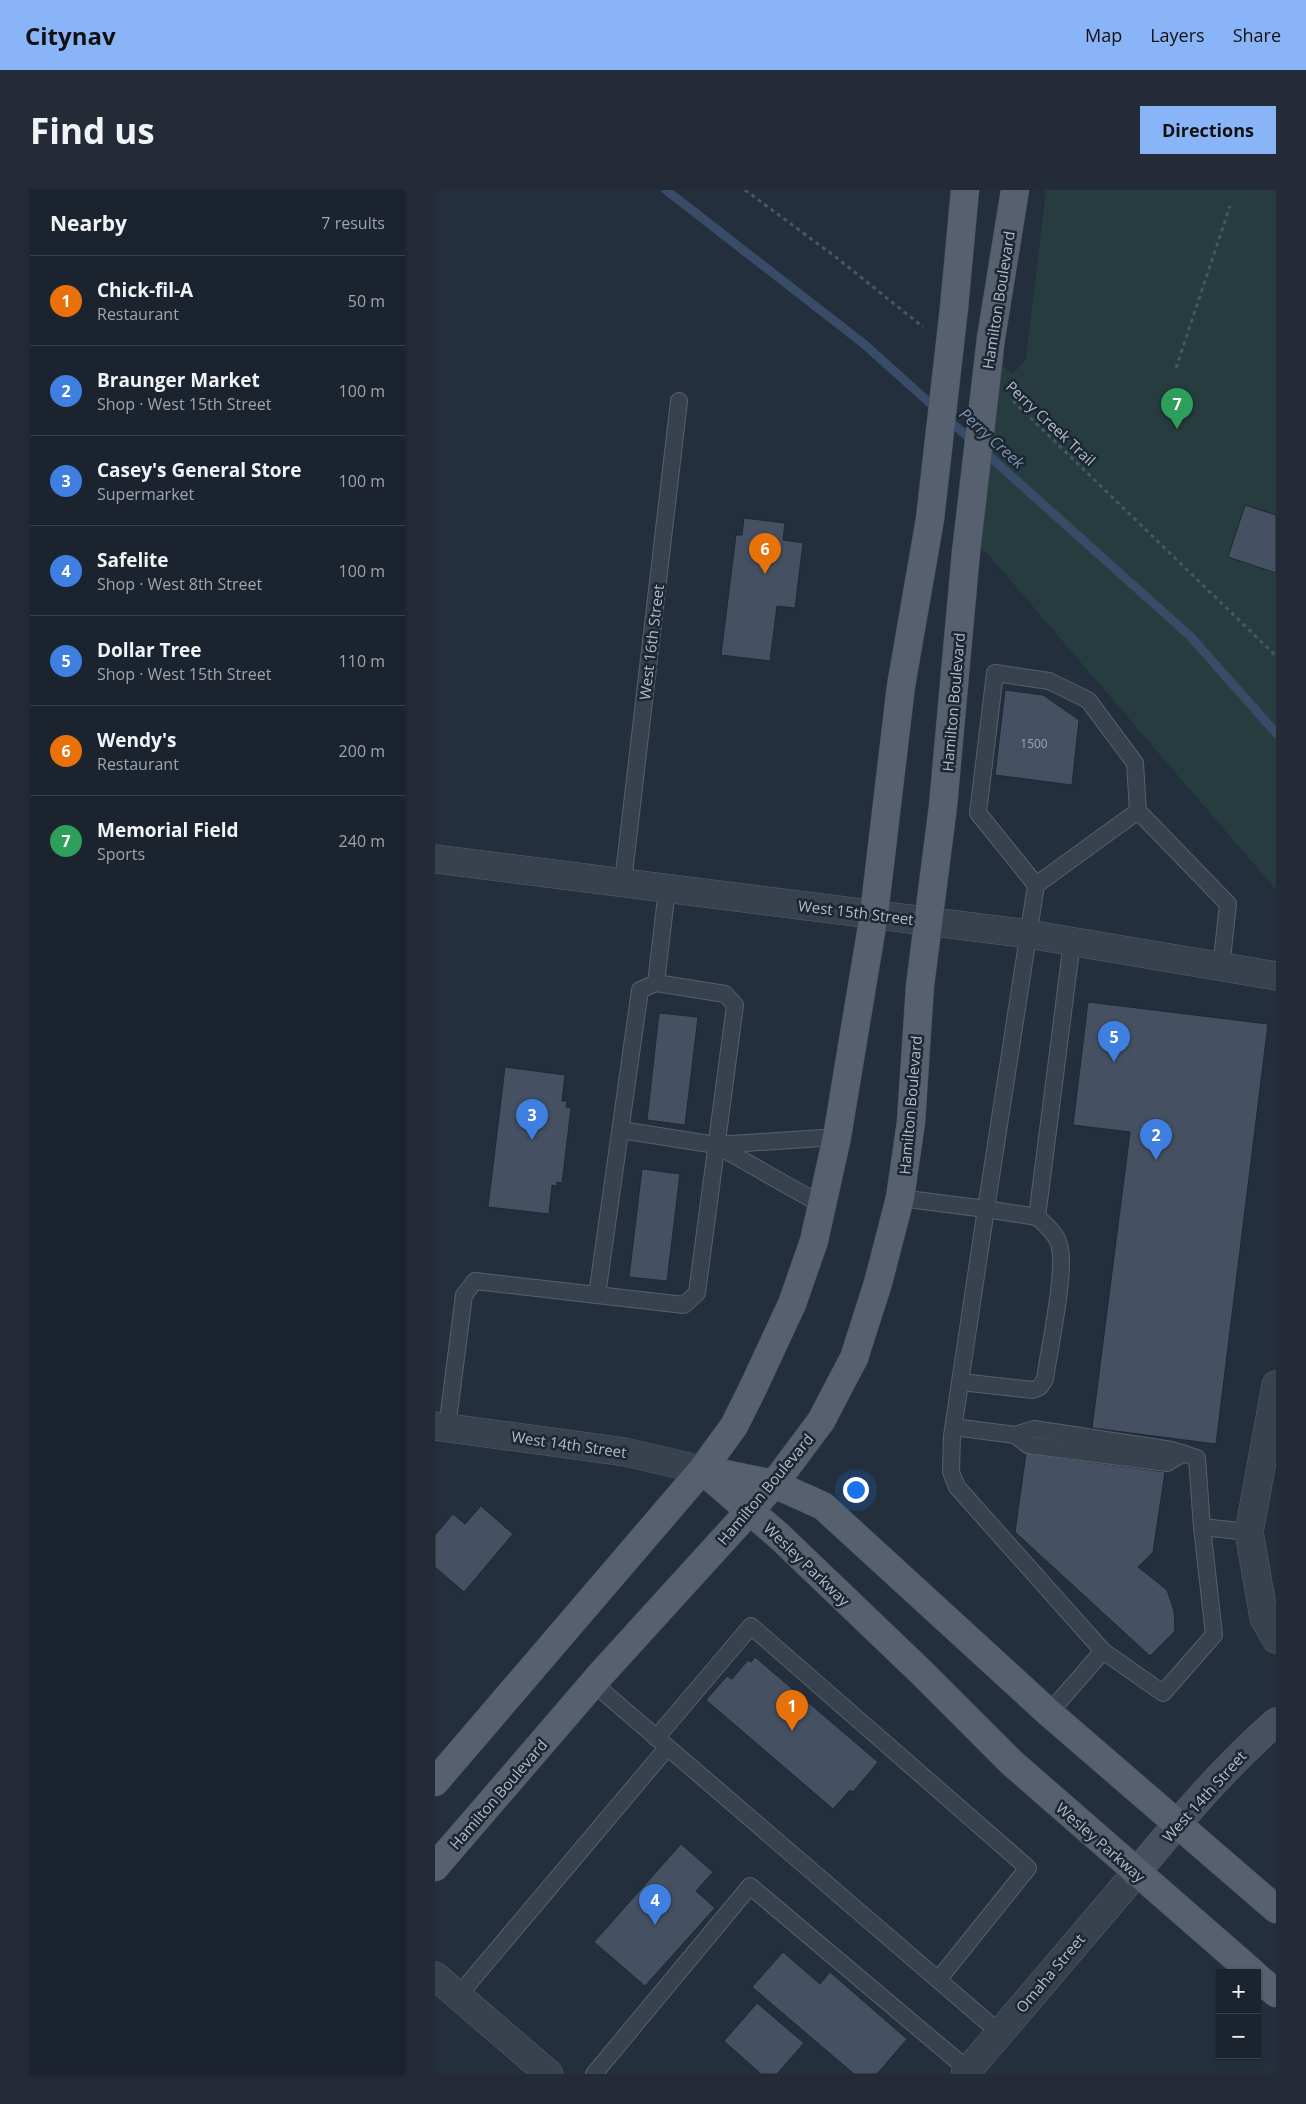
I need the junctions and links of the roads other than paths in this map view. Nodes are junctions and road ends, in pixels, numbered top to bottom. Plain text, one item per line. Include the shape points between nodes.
1 (965, 190) edge
2 (1015, 190) edge
3 (679, 401) dead end
4 (1138, 812) junction
5 (435, 859) edge
6 (623, 882) junction
7 (1035, 885) junction
8 (667, 889) junction
9 (874, 914) junction
10 (928, 921) junction
11 (1028, 934) junction
12 (1072, 942) junction
13 (1221, 968) junction
14 (1276, 976) edge
15 (656, 984) junction
16 (621, 1130) junction
17 (837, 1137) junction
18 (717, 1145) junction
19 (900, 1198) junction
20 (822, 1205) junction
21 (986, 1209) junction
22 (1037, 1217) junction
23 (597, 1296) junction
24 (961, 1382) junction
25 (1276, 1385) edge
26 (441, 1427) edge
27 (955, 1427) junction
28 (702, 1470) junction
29 (774, 1484) junction
30 (750, 1510) junction
31 (1202, 1527) junction
32 (1249, 1532) junction
33 (1276, 1639) edge
34 (1103, 1650) junction
35 (593, 1683) junction
36 (1049, 1713) junction
37 (1276, 1722) edge
38 (662, 1743) junction
39 (435, 1782) edge
40 (1178, 1824) junction
41 (435, 1867) edge
42 (1136, 1873) junction
43 (1276, 1909) edge
44 (1248, 1969) edge
45 (435, 1976) edge
46 (939, 1980) junction
47 (1261, 1980) edge
48 (1276, 1993) edge
49 (458, 1996) junction
50 (1000, 2032) junction
51 (969, 2073) edge
52 (549, 2074) edge
53 (594, 2074) edge

1 - 9 main road, bridge via 930,519 901,686
2 - 10 main road, Hamilton Boulevard, bridge via 991,338 943,806
3 - 6 lane, West 16th Street
4 - 7 lane
4 - 7 lane via 1135,763 1088,700 1049,681 995,673 978,814
4 - 13 lane via 1228,904
5 - 6 street, West 15th Street
6 - 8 street, West 15th Street
7 - 11 lane
8 - 9 street, West 15th Street
8 - 15 lane
9 - 10 street, West 15th Street
9 - 17 main road
10 - 11 street, West 15th Street
10 - 19 main road, Hamilton Boulevard via 911,1122
11 - 12 street, West 15th Street
11 - 21 lane
12 - 13 street, West 15th Street
12 - 22 lane
13 - 14 street, West 15th Street
15 - 16 lane via 640,990
15 - 18 lane via 725,994 735,1005
16 - 18 lane
16 - 23 lane
17 - 18 lane
17 - 20 main road
18 - 20 lane
18 - 23 lane via 697,1293 684,1305
19 - 21 lane
19 - 29 main road, Hamilton Boulevard via 878,1283 853,1358 821,1421
20 - 28 main road via 814,1241 792,1304 734,1426
21 - 22 lane
21 - 24 lane
22 - 24 lane via 1059,1244 1061,1266 1045,1379 1040,1387 1033,1390
23 - 26 lane via 475,1281 464,1295
24 - 27 lane
25 - 32 street
26 - 28 street, West 14th Street via 625,1452
27 - 31 lane via 1015,1435 1034,1429 1173,1450 1197,1458
27 - 34 lane via 951,1472 957,1487
28 - 29 main road
28 - 30 main road, Wesley Parkway
28 - 39 main road
29 - 30 main road, Hamilton Boulevard
29 - 36 main road via 823,1506
30 - 35 main road, Hamilton Boulevard
30 - 42 main road, Wesley Parkway via 1012,1763
31 - 32 lane
31 - 34 lane via 1214,1635 1163,1693
32 - 33 street via 1264,1618
34 - 36 lane
35 - 38 lane
35 - 41 main road, Hamilton Boulevard
36 - 40 main road
37 - 40 main road, West 14th Street via 1252,1742
38 - 46 lane
38 - 46 lane via 751,1626 1028,1868
38 - 49 lane
40 - 42 main road, West 14th Street
40 - 43 main road
42 - 44 main road, Wesley Parkway
42 - 50 street, Omaha Street
45 - 49 street
46 - 50 lane
47 - 48 main road
49 - 52 street
50 - 51 street, Omaha Street
51 - 53 lane via 750,1886

